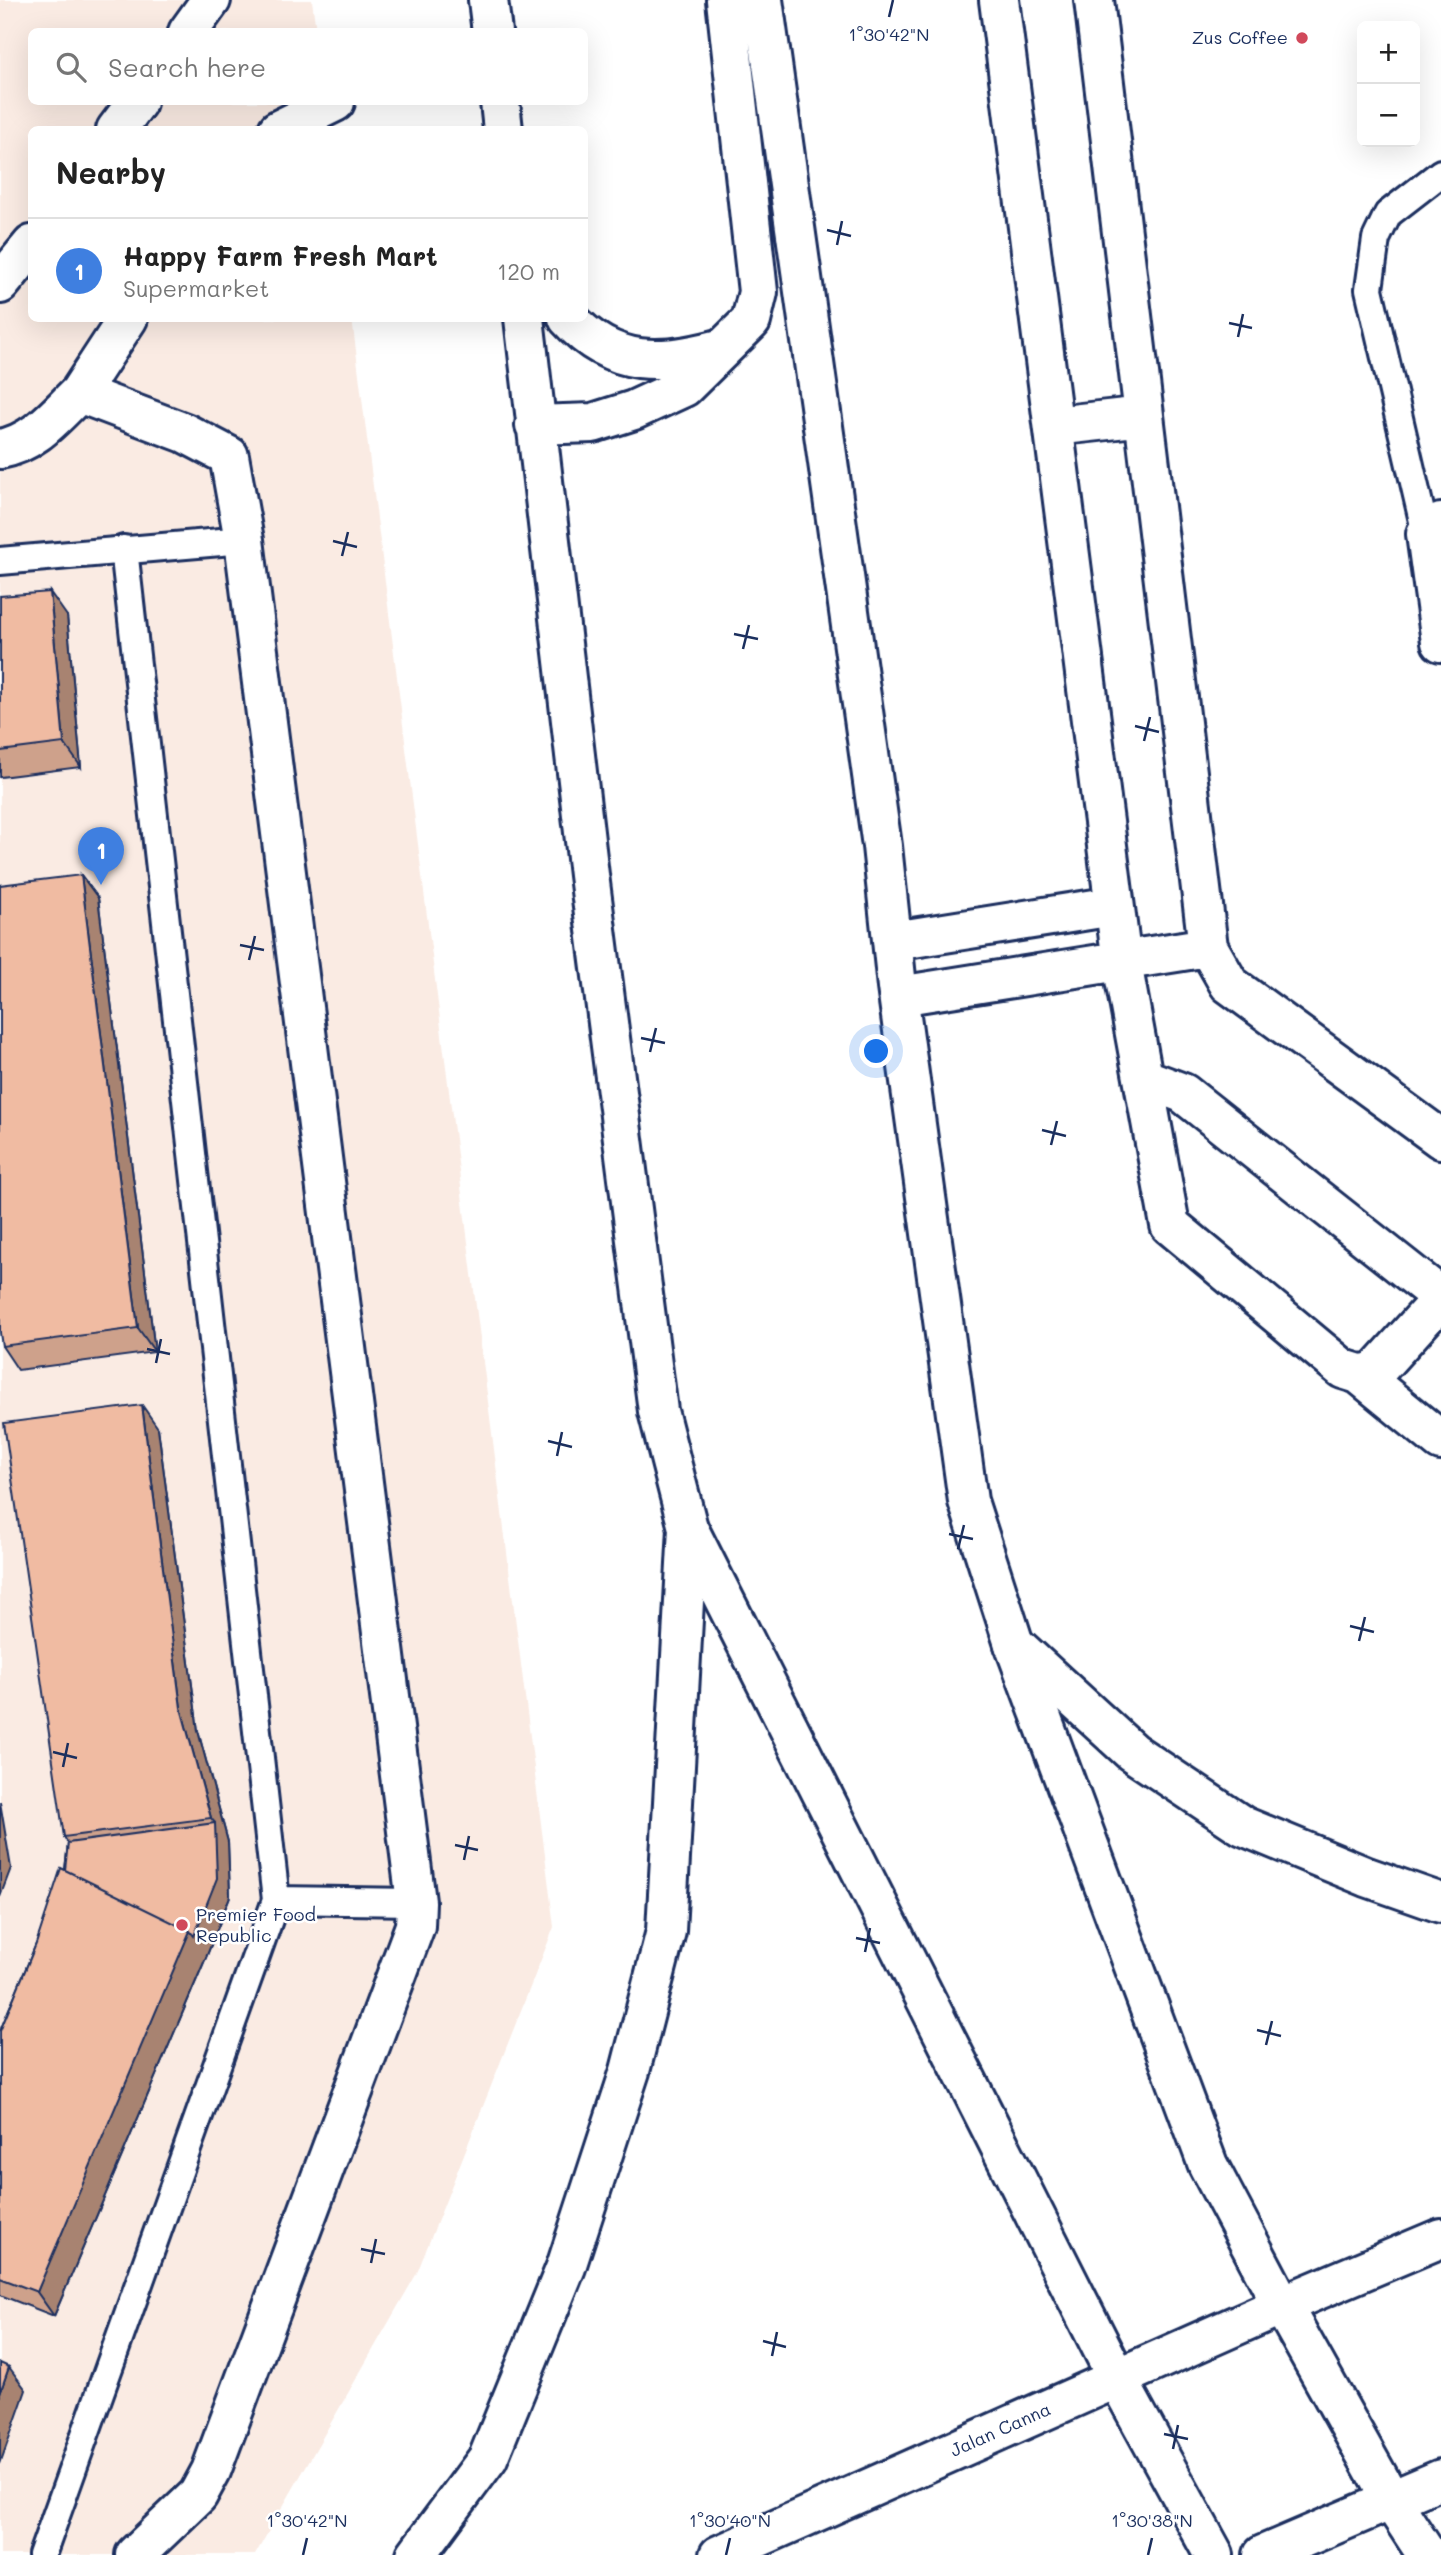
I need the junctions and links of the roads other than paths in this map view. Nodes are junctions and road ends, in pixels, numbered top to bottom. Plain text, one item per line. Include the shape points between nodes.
1 (211, 0) edge
2 (488, 0) edge
3 (726, 0) edge
4 (763, 0) edge
5 (999, 0) edge
6 (1094, 0) edge
7 (191, 28) edge
8 (492, 28) edge
9 (135, 105) edge
10 (329, 105) edge
11 (500, 105) edge
12 (119, 126) edge
13 (286, 126) edge
14 (503, 126) edge
15 (1441, 173) edge
16 (28, 250) edge
17 (0, 284) edge
18 (125, 322) edge
19 (524, 322) edge
20 (572, 322) edge
21 (723, 348) junction
22 (79, 393) junction
23 (1144, 416) junction
24 (536, 425) junction
25 (1054, 426) junction
26 (0, 449) edge
27 (1433, 528) edge
28 (244, 540) junction
29 (124, 549) junction
30 (0, 561) edge
31 (1441, 642) edge
32 (1114, 906) junction
33 (894, 941) junction
34 (1208, 947) junction
35 (1122, 963) junction
36 (899, 996) junction
37 (1143, 1078) junction
38 (1437, 1125) edge
39 (1441, 1298) edge
40 (1359, 1374) junction
41 (1441, 1441) edge
42 (688, 1528) junction
43 (1014, 1644) junction
44 (276, 1900) junction
45 (416, 1902) junction
46 (1441, 1903) edge
47 (1441, 2238) edge
48 (1282, 2305) junction
49 (1117, 2378) junction
50 (1441, 2479) edge
51 (1391, 2500) junction
52 (42, 2555) edge
53 (135, 2555) edge
54 (416, 2555) edge
55 (719, 2555) edge
56 (1214, 2555) edge
57 (1263, 2555) edge
58 (1427, 2555) edge

1 - 7 main road
2 - 8 main road
3 - 21 main road via 758,292 751,321
4 - 33 main road
5 - 25 main road
6 - 23 main road
9 - 12 main road
10 - 13 main road
11 - 14 main road
15 - 27 lane via 1388,214 1376,239 1369,289
16 - 17 main road
18 - 22 main road
19 - 24 main road
20 - 21 main road via 611,352 654,362 687,359
21 - 24 main road via 684,387 634,410 593,423
22 - 26 main road via 37,434
22 - 28 main road via 185,433 229,456
23 - 25 main road
23 - 34 main road
24 - 42 main road via 657,1411
25 - 32 main road
27 - 31 main road
28 - 29 lane
28 - 45 main road
29 - 30 lane
29 - 44 lane
32 - 33 main road
32 - 35 main road
33 - 36 main road
34 - 35 main road
34 - 38 main road via 1229,984
35 - 36 main road
35 - 37 main road
36 - 43 main road via 968,1500
37 - 39 main road via 1183,1093
37 - 40 main road via 1170,1225 1343,1369
39 - 40 main road via 1376,1372
40 - 41 main road
42 - 49 main road
42 - 54 main road via 666,1931 630,2071 566,2267 488,2458
43 - 46 main road via 1132,1752 1243,1826
43 - 48 main road via 1208,2165
44 - 45 lane
44 - 52 lane
45 - 53 main road via 415,1926 211,2472 198,2495
47 - 48 main road, Jalan Canna
48 - 49 main road, Jalan Canna
48 - 51 main road
49 - 55 main road, Jalan Canna
49 - 56 main road
50 - 51 main road
51 - 57 main road
51 - 58 main road

